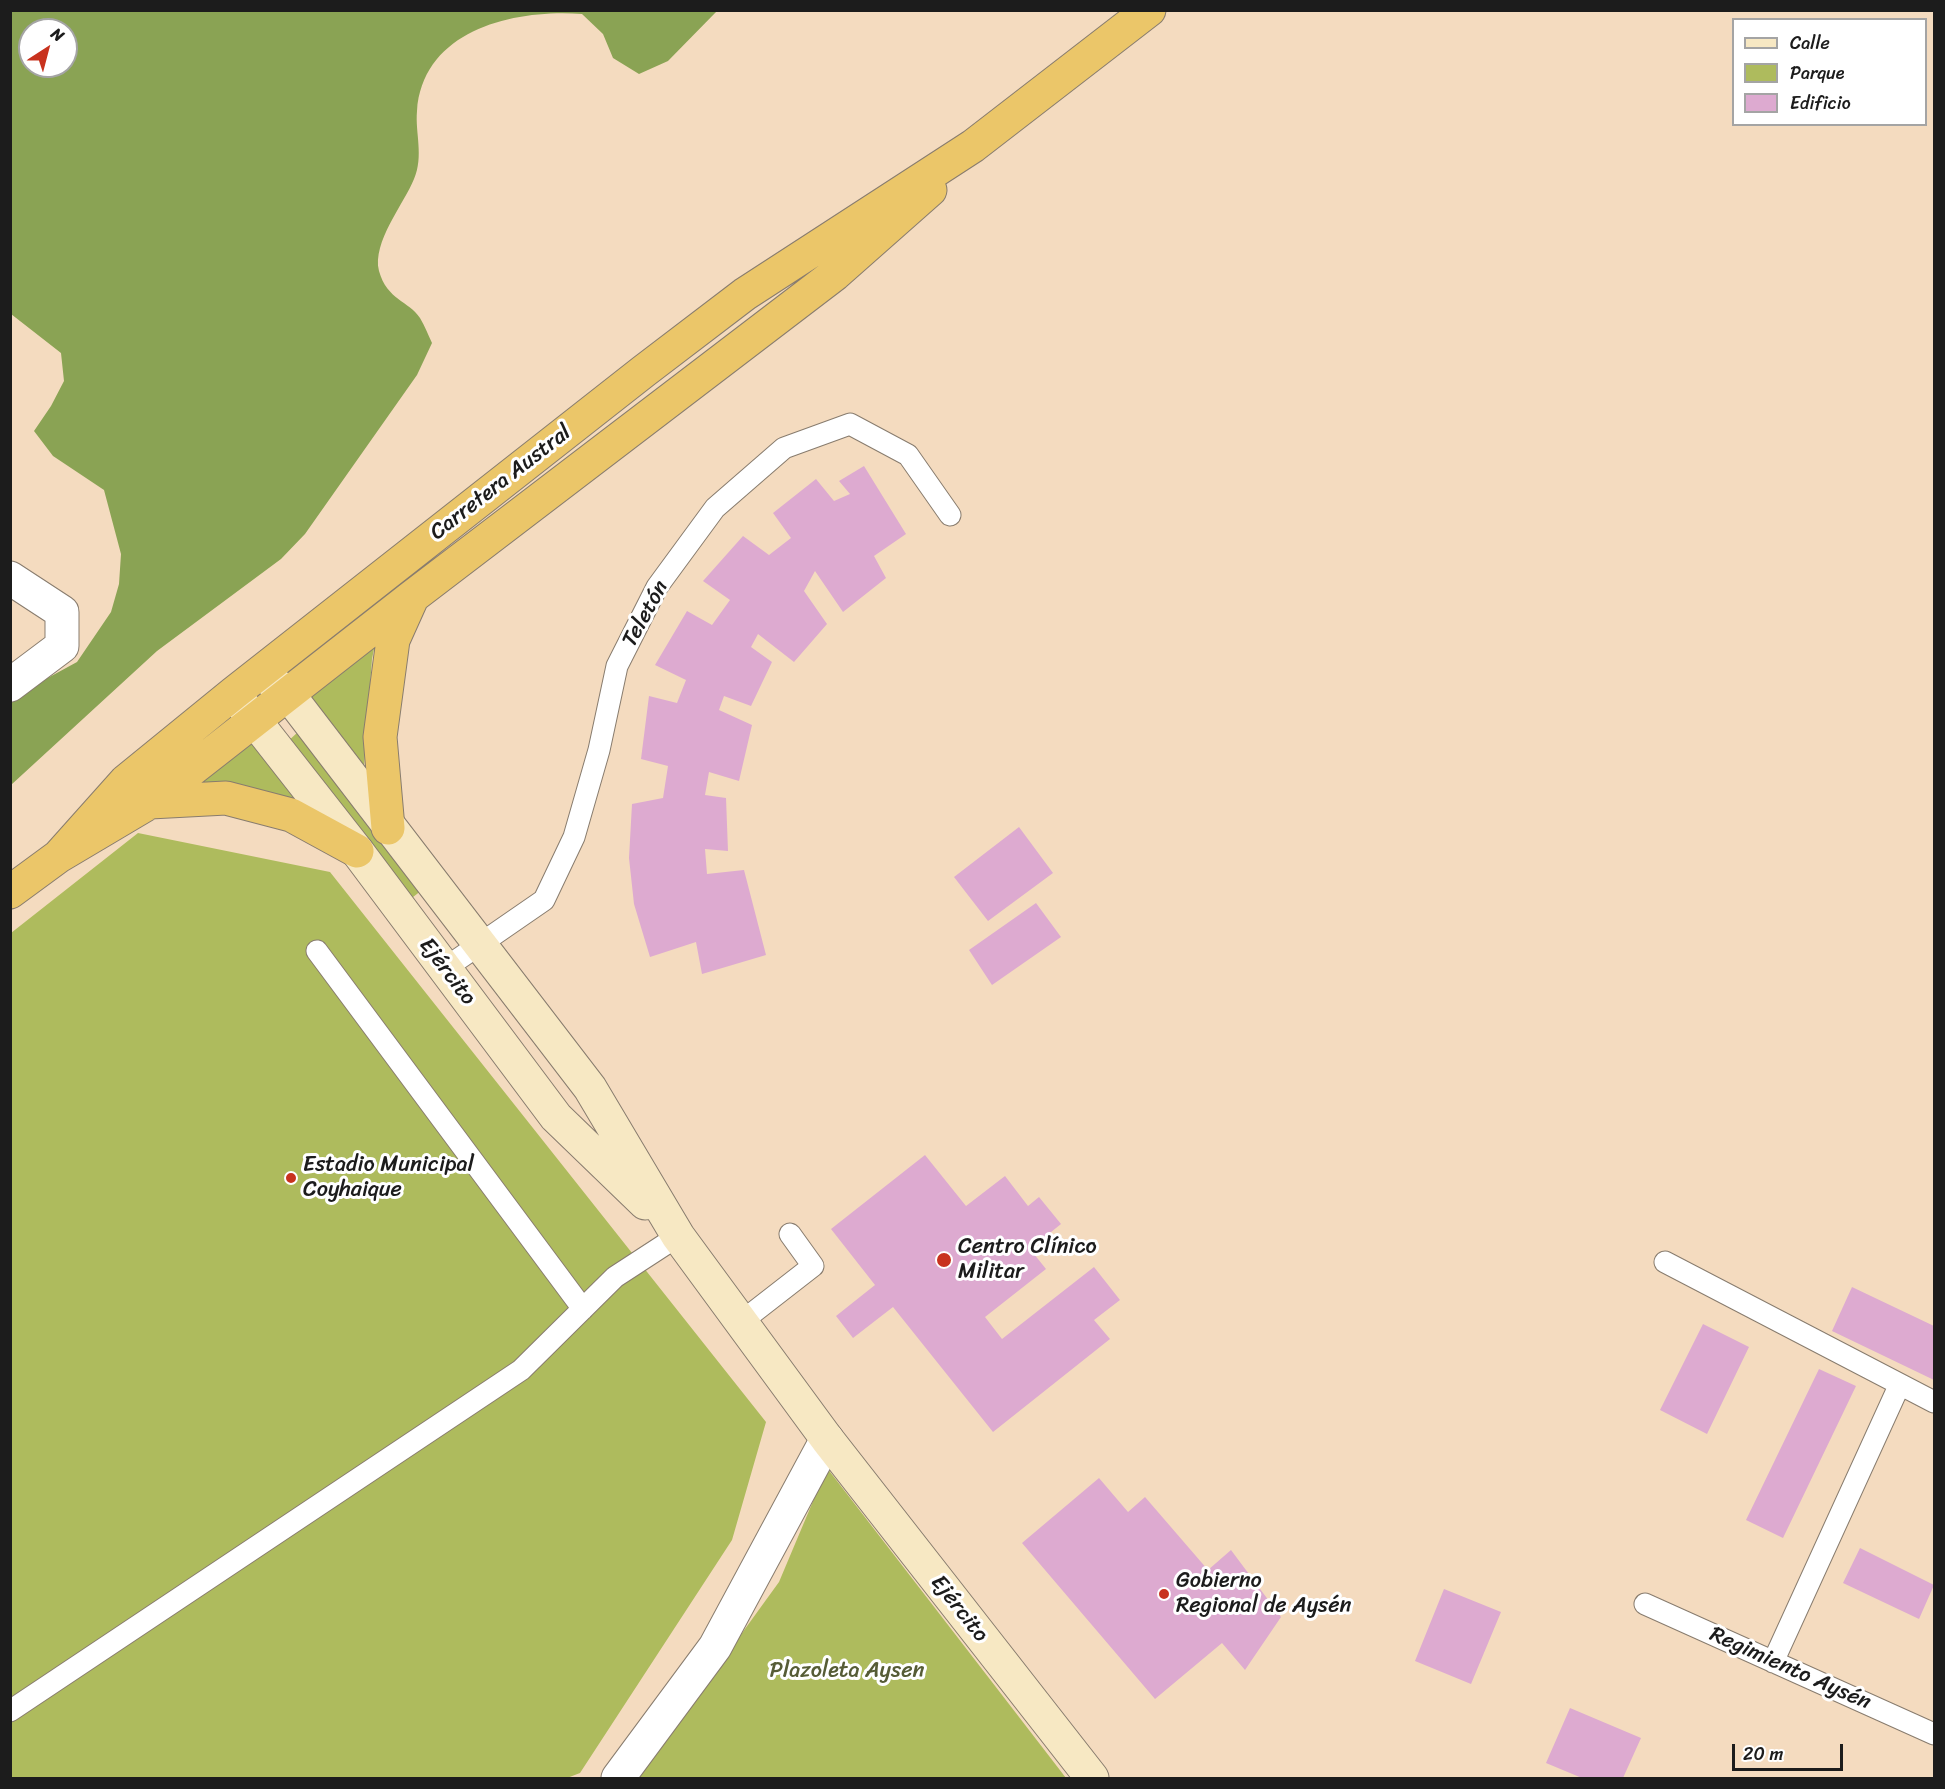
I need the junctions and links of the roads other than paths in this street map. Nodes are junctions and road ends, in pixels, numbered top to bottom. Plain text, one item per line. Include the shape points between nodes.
1 (1149, 10) edge
2 (973, 146) junction
3 (950, 515) dead end
4 (10, 578) edge
5 (412, 597) junction
6 (261, 673) junction
7 (10, 685) edge
8 (234, 693) junction
9 (288, 694) junction
10 (253, 720) junction
11 (150, 802) junction
12 (388, 828) junction
13 (357, 851) junction
14 (59, 856) junction
15 (10, 892) edge
16 (479, 945) junction
17 (317, 951) dead end
18 (444, 969) junction
19 (789, 1234) dead end
20 (678, 1236) junction
21 (1665, 1262) dead end
22 (583, 1309) junction
23 (741, 1322) junction
24 (1899, 1386) junction
25 (1935, 1402) edge
26 (826, 1439) junction
27 (1645, 1604) dead end
28 (1773, 1662) junction
29 (10, 1711) edge
30 (1935, 1734) edge
31 (618, 1779) edge
32 (1092, 1779) edge

1 - 2 highway, Carretera Austral
2 - 5 highway, Carretera Austral via 907,212 835,274
2 - 6 highway, Carretera Austral via 745,294
3 - 16 lane, Teletón via 908,455 850,424 784,448 715,508 657,587 617,666 599,750 574,837 544,900
4 - 7 street via 62,612 62,646
5 - 9 highway, Carretera Austral
5 - 12 highway via 393,640 380,737
6 - 8 highway, Carretera Austral
6 - 9 street, Ejército
8 - 10 street, Ejército
8 - 14 highway, Carretera Austral via 126,781
9 - 10 highway, Carretera Austral
9 - 12 street, Ejército
10 - 11 highway, Carretera Austral
10 - 13 street, Ejército
11 - 13 highway via 226,798 291,815
11 - 14 highway, Carretera Austral
12 - 16 street, Ejército
13 - 18 street, Ejército
14 - 15 highway, Carretera Austral
16 - 18 lane, Teletón
16 - 20 street, Ejército via 590,1088
17 - 22 lane
18 - 20 street, Ejército via 556,1117
19 - 23 lane via 813,1266
20 - 22 lane via 615,1277
20 - 23 street, Ejército
21 - 24 lane
22 - 29 lane via 521,1370
23 - 26 street, Ejército
24 - 25 lane
24 - 28 lane
26 - 31 street via 715,1647
26 - 32 street, Ejército
27 - 28 lane, Regimiento Aysén
28 - 30 lane, Regimiento Aysén

